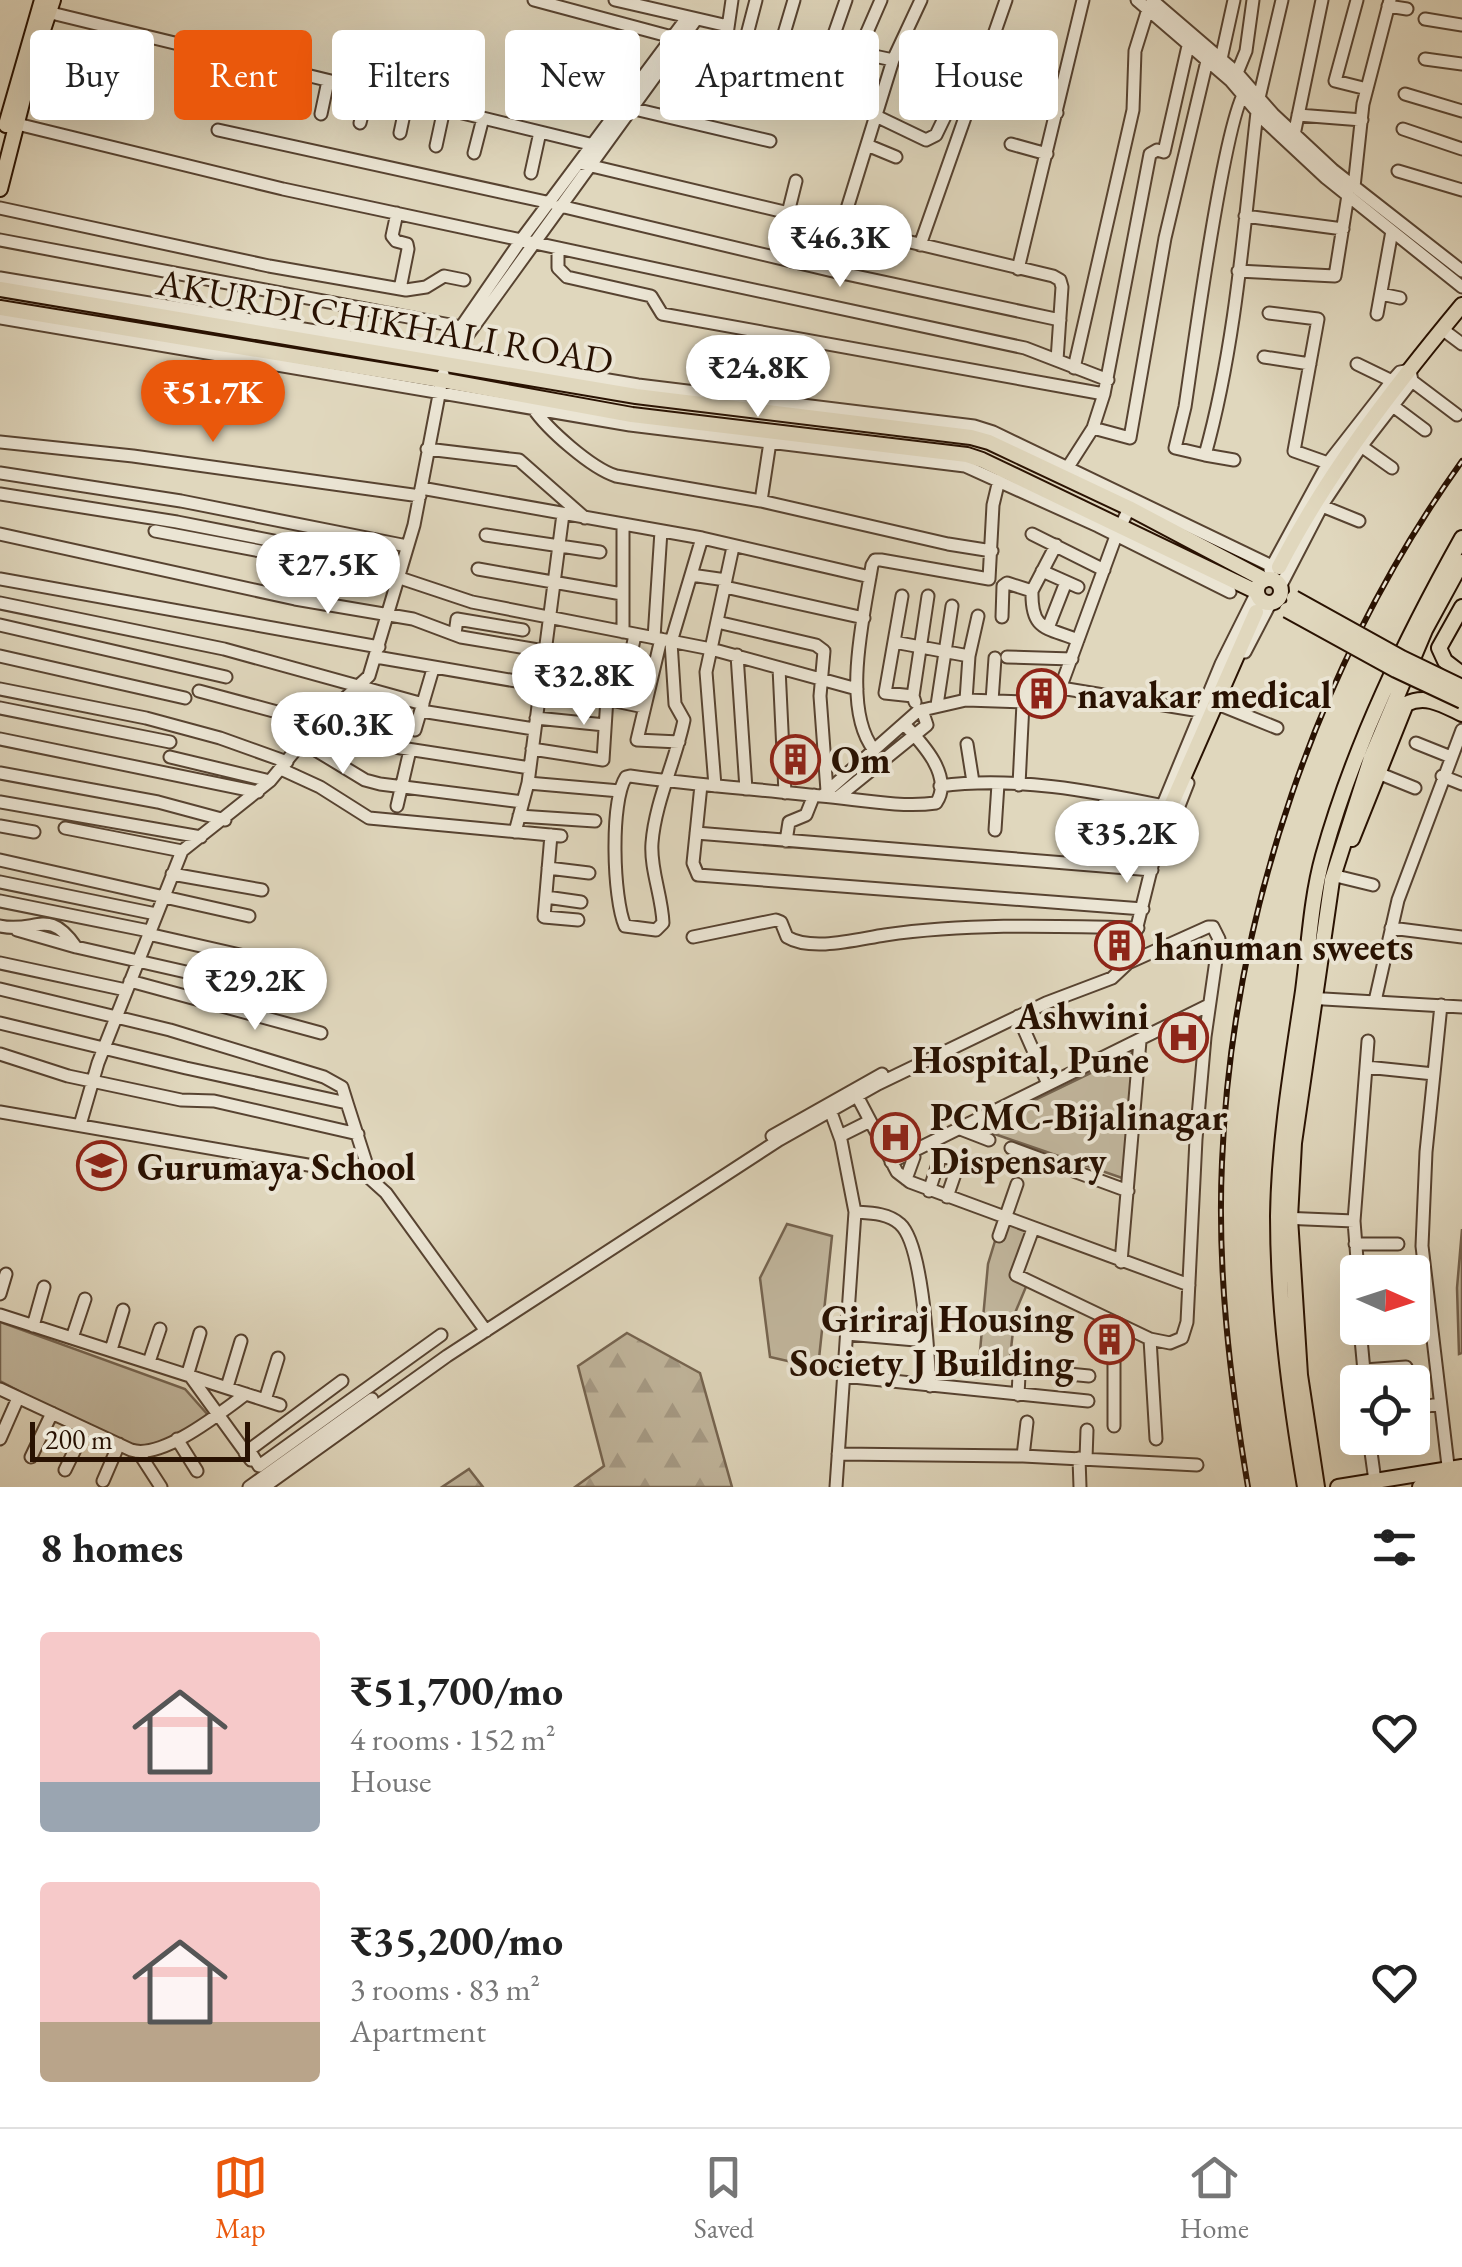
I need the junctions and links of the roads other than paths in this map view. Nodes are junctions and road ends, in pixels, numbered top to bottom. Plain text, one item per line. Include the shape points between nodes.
1 (534, 0) edge
2 (615, 0) edge
3 (732, 0) edge
4 (756, 0) edge
5 (794, 0) edge
6 (846, 0) edge
7 (881, 0) edge
8 (921, 0) edge
9 (1006, 0) edge
10 (1083, 0) edge
11 (1136, 0) edge
12 (1234, 0) edge
13 (1253, 0) edge
14 (1282, 0) edge
15 (1322, 0) edge
16 (1357, 0) edge
17 (1150, 3) edge
18 (1389, 3) edge
19 (45, 6) edge
20 (1407, 9) dead end
21 (1425, 19) dead end
22 (690, 20) junction
23 (1462, 25) edge
24 (728, 26) junction
25 (679, 30) edge
26 (727, 30) edge
27 (749, 30) edge
28 (785, 30) edge
29 (836, 30) edge
30 (869, 30) edge
31 (996, 30) edge
32 (660, 34) edge
33 (174, 41) edge
34 (1188, 46) junction
35 (660, 54) edge
36 (879, 57) edge
37 (1221, 59) junction
38 (893, 60) junction
39 (1207, 60) junction
40 (1425, 60) dead end
41 (1462, 64) edge
42 (1236, 73) junction
43 (312, 77) edge
44 (328, 81) junction
45 (332, 82) edge
46 (1366, 89) junction
47 (1245, 90) junction
48 (640, 93) edge
49 (1405, 94) dead end
50 (1259, 98) junction
51 (1058, 105) edge
52 (879, 106) edge
53 (640, 110) edge
54 (1462, 111) edge
55 (1258, 112) junction
56 (321, 114) dead end
57 (1298, 115) junction
58 (879, 117) edge
59 (485, 118) edge
60 (361, 120) edge
61 (403, 120) edge
62 (442, 120) edge
63 (482, 120) edge
64 (620, 120) edge
65 (875, 120) edge
66 (943, 120) edge
67 (964, 120) edge
68 (1054, 120) edge
69 (1362, 120) junction
70 (11, 122) junction
71 (360, 123) dead end
72 (1404, 129) dead end
73 (218, 130) dead end
74 (540, 132) junction
75 (400, 134) dead end
76 (1294, 134) junction
77 (770, 140) dead end
78 (1011, 144) dead end
79 (867, 145) junction
80 (436, 146) dead end
81 (597, 146) junction
82 (0, 150) edge
83 (1462, 150) edge
84 (474, 153) dead end
85 (1047, 154) junction
86 (896, 157) dead end
87 (584, 164) junction
88 (1398, 172) dead end
89 (530, 173) dead end
90 (796, 181) dead end
91 (1347, 188) junction
92 (0, 189) edge
93 (1462, 190) edge
94 (556, 205) junction
95 (0, 208) edge
96 (396, 213) junction
97 (788, 214) junction
98 (1245, 216) junction
99 (842, 225) junction
100 (1343, 229) junction
101 (1392, 230) junction
102 (0, 240) edge
103 (527, 241) junction
104 (920, 245) junction
105 (558, 248) junction
106 (1018, 268) junction
107 (1238, 271) junction
108 (1462, 272) edge
109 (0, 278) edge
110 (464, 280) dead end
111 (1462, 287) edge
112 (0, 289) edge
113 (400, 289) junction
114 (1381, 294) junction
115 (1400, 298) dead end
116 (1462, 304) edge
117 (0, 308) edge
118 (1269, 312) dead end
119 (1377, 314) dead end
120 (0, 318) edge
121 (1060, 320) junction
122 (461, 326) junction
123 (1442, 330) junction
124 (1462, 344) edge
125 (446, 358) junction
126 (1264, 358) dead end
127 (1057, 360) junction
128 (1310, 364) junction
129 (1356, 364) dead end
130 (1074, 368) junction
131 (1411, 376) junction
132 (1108, 380) junction
133 (1392, 381) junction
134 (437, 384) junction
135 (1104, 394) junction
136 (1393, 406) junction
137 (533, 408) junction
138 (1457, 415) dead end
139 (1093, 428) junction
140 (1426, 430) dead end
141 (0, 442) edge
142 (770, 442) junction
143 (1361, 446) junction
144 (427, 449) junction
145 (1204, 454) junction
146 (1234, 460) dead end
147 (1328, 462) junction
148 (1068, 468) junction
149 (1392, 468) dead end
150 (0, 473) edge
151 (1000, 480) junction
152 (421, 492) junction
153 (0, 494) edge
154 (761, 501) junction
155 (1132, 503) junction
156 (1322, 506) junction
157 (563, 514) junction
158 (586, 519) junction
159 (1359, 521) dead end
160 (623, 525) junction
161 (1119, 530) junction
162 (661, 531) junction
163 (0, 534) edge
164 (1032, 534) dead end
165 (486, 535) dead end
166 (702, 538) junction
167 (1462, 538) edge
168 (559, 545) junction
169 (1056, 545) junction
170 (407, 546) junction
171 (733, 547) junction
172 (992, 551) junction
173 (600, 552) dead end
174 (1462, 562) edge
175 (478, 569) dead end
176 (1104, 570) junction
177 (399, 571) junction
178 (1042, 571) junction
179 (691, 575) junction
180 (1268, 576) junction
181 (870, 577) junction
182 (0, 578) edge
183 (554, 582) junction
184 (725, 584) junction
185 (1032, 592) junction
186 (1230, 592) dead end
187 (622, 594) junction
188 (902, 596) dead end
189 (928, 596) dead end
190 (461, 598) junction
191 (1282, 598) junction
192 (0, 604) edge
193 (952, 606) dead end
194 (1462, 606) edge
195 (1256, 612) tunnel mouth
196 (387, 616) junction
197 (978, 616) dead end
198 (1002, 616) dead end
199 (549, 617) junction
200 (864, 618) junction
201 (458, 619) junction
202 (717, 622) junction
203 (0, 625) edge
204 (1048, 628) junction
205 (523, 630) dead end
206 (455, 634) junction
207 (629, 634) junction
208 (662, 640) junction
209 (1078, 640) junction
210 (894, 642) junction
211 (921, 647) junction
212 (711, 649) junction
213 (544, 651) junction
214 (377, 652) junction
215 (944, 652) junction
216 (737, 655) junction
217 (0, 656) edge
218 (969, 656) junction
219 (1072, 658) junction
220 (779, 668) junction
221 (433, 669) junction
222 (628, 671) junction
223 (1462, 674) edge
224 (226, 677) dead end
225 (821, 680) junction
226 (539, 685) junction
227 (361, 686) junction
228 (1462, 687) edge
229 (1061, 688) junction
230 (0, 689) edge
231 (856, 689) junction
232 (198, 691) dead end
233 (912, 696) junction
234 (185, 698) dead end
235 (607, 698) junction
236 (966, 700) junction
237 (992, 701) junction
238 (621, 702) junction
239 (1462, 702) edge
240 (1023, 703) junction
241 (937, 705) junction
242 (1220, 705) junction
243 (422, 707) junction
244 (644, 707) junction
245 (0, 708) edge
246 (920, 710) junction
247 (1200, 711) junction
248 (331, 712) junction
249 (1462, 714) edge
250 (535, 723) junction
251 (316, 725) junction
252 (605, 725) junction
253 (1277, 728) dead end
254 (415, 730) dead end
255 (910, 730) junction
256 (1462, 730) edge
257 (398, 731) dead end
258 (0, 739) edge
259 (170, 742) dead end
260 (304, 742) junction
261 (680, 742) junction
262 (1416, 743) dead end
263 (967, 744) dead end
264 (532, 748) junction
265 (410, 750) junction
266 (874, 750) junction
267 (1456, 752) edge
268 (170, 757) dead end
269 (285, 766) junction
270 (530, 768) junction
271 (0, 773) edge
272 (1378, 773) junction
273 (1442, 776) junction
274 (270, 781) junction
275 (668, 781) junction
276 (528, 782) junction
277 (972, 782) junction
278 (998, 784) junction
279 (1462, 784) edge
280 (700, 785) junction
281 (1020, 785) junction
282 (715, 786) junction
283 (940, 786) junction
284 (402, 788) junction
285 (1415, 788) dead end
286 (746, 789) junction
287 (620, 791) junction
288 (258, 792) junction
289 (785, 792) junction
290 (825, 795) junction
291 (1106, 795) junction
292 (0, 802) edge
293 (523, 802) junction
294 (398, 806) dead end
295 (1164, 806) junction
296 (520, 816) junction
297 (225, 820) junction
298 (595, 821) dead end
299 (0, 826) edge
300 (1162, 826) junction
301 (65, 828) dead end
302 (994, 830) dead end
303 (34, 832) dead end
304 (516, 832) junction
305 (696, 834) junction
306 (201, 837) junction
307 (786, 840) junction
308 (1154, 842) junction
309 (182, 851) junction
310 (0, 860) edge
311 (548, 868) junction
312 (1152, 870) junction
313 (1329, 871) junction
314 (589, 873) dead end
315 (172, 874) junction
316 (0, 882) edge
317 (1372, 885) dead end
318 (262, 890) dead end
319 (163, 896) junction
320 (546, 898) junction
321 (0, 901) edge
322 (581, 902) dead end
323 (1143, 909) junction
324 (156, 914) junction
325 (249, 916) dead end
326 (578, 920) dead end
327 (1462, 922) edge
328 (0, 926) edge
329 (1138, 928) junction
330 (1391, 928) junction
331 (148, 933) junction
332 (693, 937) dead end
333 (1460, 937) edge
334 (138, 961) junction
335 (0, 963) edge
336 (284, 965) dead end
337 (1124, 966) junction
338 (128, 986) junction
339 (0, 989) edge
340 (1309, 998) junction
341 (305, 999) dead end
342 (1374, 1001) junction
343 (1209, 1005) junction
344 (1440, 1006) junction
345 (1462, 1006) edge
346 (1018, 1016) junction
347 (116, 1017) junction
348 (0, 1023) edge
349 (321, 1033) dead end
350 (1140, 1041) junction
351 (1368, 1041) dead end
352 (104, 1047) junction
353 (0, 1054) edge
354 (1366, 1066) junction
355 (1434, 1074) junction
356 (92, 1082) junction
357 (1048, 1084) junction
358 (855, 1092) junction
359 (348, 1103) junction
360 (829, 1108) junction
361 (0, 1112) edge
362 (870, 1121) junction
363 (80, 1125) junction
364 (958, 1128) junction
365 (358, 1134) junction
366 (840, 1136) junction
367 (990, 1140) dead end
368 (1011, 1148) dead end
369 (914, 1157) dead end
370 (891, 1162) junction
371 (372, 1178) junction
372 (906, 1180) junction
373 (1017, 1184) dead end
374 (929, 1190) junction
375 (1128, 1191) junction
376 (946, 1197) junction
377 (855, 1212) junction
378 (1284, 1218) junction
379 (1004, 1219) junction
380 (1354, 1221) junction
381 (1033, 1229) junction
382 (999, 1236) dead end
383 (1355, 1244) junction
384 (1398, 1244) dead end
385 (1356, 1255) edge
386 (1121, 1262) junction
387 (6, 1274) dead end
388 (1189, 1285) junction
389 (44, 1287) dead end
390 (0, 1294) edge
391 (85, 1299) dead end
392 (123, 1310) dead end
393 (0, 1316) edge
394 (33, 1326) junction
395 (1124, 1326) junction
396 (484, 1327) junction
397 (160, 1329) dead end
398 (200, 1333) dead end
399 (847, 1334) junction
400 (442, 1335) dead end
401 (72, 1338) junction
402 (1150, 1339) junction
403 (241, 1341) dead end
404 (927, 1341) junction
405 (110, 1350) junction
406 (278, 1358) dead end
407 (149, 1362) junction
408 (188, 1373) junction
409 (843, 1376) junction
410 (1089, 1376) dead end
411 (342, 1381) dead end
412 (930, 1386) junction
413 (227, 1387) junction
414 (0, 1389) edge
415 (246, 1394) junction
416 (1018, 1395) junction
417 (18, 1398) junction
418 (264, 1400) junction
419 (1088, 1401) dead end
420 (280, 1404) dead end
421 (1439, 1404) junction
422 (1430, 1405) edge
423 (52, 1414) junction
424 (218, 1414) junction
425 (1027, 1422) dead end
426 (1114, 1426) dead end
427 (86, 1429) junction
428 (1088, 1430) dead end
429 (0, 1439) edge
430 (176, 1439) junction
431 (1156, 1439) dead end
432 (118, 1444) junction
433 (139, 1452) junction
434 (249, 1454) junction
435 (838, 1454) junction
436 (1373, 1455) edge
437 (1024, 1456) junction
438 (31, 1458) dead end
439 (1082, 1459) junction
440 (1197, 1466) dead end
441 (65, 1470) dead end
442 (197, 1472) dead end
443 (1456, 1475) edge
444 (103, 1481) dead end
445 (1376, 1481) junction
446 (264, 1483) edge
447 (161, 1487) edge
448 (250, 1487) edge
449 (836, 1487) edge
450 (1080, 1487) edge
451 (1305, 1487) edge
452 (1317, 1487) edge
453 (1338, 1487) edge
454 (1420, 1487) edge

1 - 32 street
2 - 22 street
3 - 24 street
4 - 27 street
5 - 28 street
6 - 29 street
7 - 30 street
8 - 38 street
9 - 31 street
10 - 51 street
11 - 17 street
12 - 37 street
13 - 42 street
14 - 50 street
15 - 57 street
16 - 46 street via 1335,82
17 - 34 street
17 - 37 street
17 - 130 street via 1135,52 1133,110
18 - 20 street
18 - 46 street
19 - 33 street
19 - 70 main road
21 - 23 street
22 - 24 street
22 - 25 street
22 - 48 street
24 - 26 street
34 - 39 street
34 - 132 street via 1164,152 1150,154
35 - 81 street
36 - 38 street
37 - 42 street
38 - 52 street
39 - 47 street
39 - 139 street via 1130,438
40 - 41 street
42 - 47 street
43 - 44 street
44 - 45 street
44 - 56 street
46 - 69 street
47 - 50 street
47 - 55 street
47 - 145 street via 1228,146 1175,448
49 - 54 street
50 - 76 street
53 - 77 street
55 - 91 street
55 - 98 street
57 - 69 street
57 - 76 street
58 - 66 street via 926,140
59 - 74 street
60 - 71 street
61 - 75 street
62 - 80 street
63 - 84 street
64 - 81 street
65 - 79 street
67 - 104 street
68 - 85 street
69 - 91 street
70 - 82 main road
70 - 92 main road
70 - 96 street
72 - 83 street
73 - 94 street
74 - 81 street
74 - 89 street
76 - 91 street
78 - 85 street
79 - 86 street
79 - 99 street
81 - 87 street
85 - 106 street
87 - 94 street
87 - 97 street
88 - 93 street
90 - 97 street
91 - 100 street
91 - 101 street
91 - 108 street
94 - 103 street
94 - 121 street
95 - 113 street
96 - 103 street
96 - 113 street via 392,236 408,248
97 - 99 street
98 - 100 street
98 - 107 street
99 - 104 street
100 - 107 street via 1332,277
101 - 111 street
101 - 114 street
102 - 122 street
103 - 105 street
103 - 122 street
103 - 125 street
104 - 106 street
105 - 127 street
105 - 135 street via 558,268 567,277 651,296 662,314
106 - 121 street via 1060,280
107 - 145 street
109 - 125 street
110 - 113 street via 444,276 426,287
112 - 125 main road, AKURDI CHIKHALI ROAD
114 - 115 street
114 - 119 street
116 - 123 main road
117 - 134 main road, AKURDI CHIKHALI ROAD
118 - 128 street via 1318,319
120 - 134 street
121 - 127 street
122 - 125 street
123 - 124 street
123 - 131 main road
125 - 134 street
125 - 148 street via 974,426
125 - 155 main road, AKURDI CHIKHALI ROAD via 636,396 971,437
126 - 128 street
127 - 130 street
128 - 147 street via 1294,451
129 - 133 street
130 - 132 street
131 - 133 street via 1400,372
131 - 136 street
131 - 138 street
131 - 180 main road via 1334,472
132 - 135 street
133 - 147 street
134 - 137 street
134 - 144 street
134 - 161 main road, AKURDI CHIKHALI ROAD via 967,456
135 - 139 street
136 - 140 street
136 - 143 street
137 - 142 street
137 - 154 street via 606,473
139 - 148 street
141 - 152 street
142 - 151 street via 954,464
142 - 154 street
143 - 149 street
143 - 156 street
144 - 152 street
144 - 158 street via 519,460
145 - 146 street
147 - 180 street
148 - 155 street
150 - 170 street
151 - 161 street
151 - 172 street
152 - 157 street
152 - 170 street
153 - 177 street
154 - 172 street
155 - 161 street
155 - 180 main road, AKURDI CHIKHALI ROAD
156 - 159 street
156 - 191 street
157 - 158 street
157 - 168 street
158 - 160 street
160 - 162 street
160 - 187 street
161 - 176 street
161 - 180 main road, AKURDI CHIKHALI ROAD
161 - 186 street
162 - 166 street
162 - 208 street
163 - 196 street
164 - 169 street
165 - 168 street
166 - 171 street
166 - 179 street
167 - 313 main road via 1360,746
168 - 173 street
168 - 183 street
169 - 176 street
169 - 178 street
170 - 177 street
171 - 181 street
171 - 184 street
172 - 181 street via 986,581 881,560 875,560
174 - 313 main road via 1425,630
175 - 183 street
176 - 209 street
177 - 190 street
177 - 196 street
178 - 185 street
178 - 204 street via 1072,584
179 - 184 street
179 - 208 street
180 - 191 main road via 1263,601
180 - 247 street
181 - 200 street
182 - 214 street
183 - 187 street
183 - 199 street
184 - 200 street
184 - 202 street
185 - 198 street via 1003,586
185 - 204 street via 1033,618
187 - 207 street
188 - 210 street
189 - 211 street
190 - 199 street
190 - 201 street
191 - 228 main road, bridge
191 - 239 main road, bridge via 1396,670
191 - 242 street
192 - 227 street via 224,649
193 - 215 street
194 - 223 main road via 1440,648 1444,662
195 - 300 main road
196 - 206 street
196 - 214 street
197 - 218 street
199 - 207 street
199 - 213 street
200 - 231 street
201 - 205 street
201 - 206 street
202 - 212 street
202 - 225 street via 821,648
203 - 224 street
204 - 209 street
206 - 213 street
207 - 208 street
207 - 222 street
208 - 212 street
208 - 244 street
208 - 261 street via 675,704 684,716
209 - 219 street
210 - 211 street
210 - 233 street via 885,692
211 - 215 street
211 - 233 street
212 - 216 street
212 - 282 street via 706,685
213 - 222 street
213 - 226 street
214 - 221 street
214 - 227 street
215 - 218 street
215 - 241 street
216 - 220 street
216 - 286 street
217 - 234 street
218 - 236 street
219 - 229 street
219 - 237 street via 1001,658
220 - 225 street
220 - 289 street
221 - 226 street
221 - 243 street
222 - 238 street
225 - 231 street
225 - 290 street
226 - 235 street
226 - 250 street
227 - 243 street
227 - 248 street
229 - 240 street via 1052,703
229 - 247 street
230 - 269 street via 146,718 220,738
231 - 266 street via 862,734
232 - 251 street
233 - 246 street
235 - 238 street
235 - 252 street
236 - 237 street
236 - 241 street
237 - 240 street
238 - 244 street
240 - 281 street
241 - 246 street
242 - 253 street
242 - 300 street via 1177,811
243 - 250 street
243 - 254 street
244 - 261 street via 637,740
245 - 259 street
246 - 255 street
247 - 295 street
248 - 251 street
248 - 257 street
249 - 272 main road via 1430,700 1406,704
250 - 252 street
250 - 264 street
251 - 260 street
251 - 265 street
252 - 264 street via 603,760
255 - 266 street
255 - 283 street via 930,752
255 - 290 street
256 - 267 street
258 - 288 street
260 - 269 street
260 - 284 street via 365,780
261 - 275 street
262 - 267 street
263 - 277 street
264 - 270 street
265 - 270 street
265 - 284 street
266 - 290 street
267 - 273 street
268 - 274 street
269 - 274 street
269 - 304 street via 369,818
270 - 276 street
271 - 297 street
272 - 285 street
272 - 313 main road
273 - 279 street
273 - 330 street
274 - 288 street
275 - 280 street
275 - 287 street via 630,776
275 - 287 street via 652,842 663,917 656,930 631,928 622,920 615,858
276 - 287 street
276 - 293 street
277 - 278 street
277 - 283 street
278 - 281 street
278 - 302 street
280 - 282 street
280 - 305 street
281 - 291 street
282 - 286 street
283 - 290 street via 939,800 931,804
284 - 293 street
284 - 294 street
286 - 289 street
288 - 297 street
289 - 290 street
290 - 307 street via 789,822
291 - 295 street
291 - 308 street via 1099,831
292 - 306 street
293 - 296 street
295 - 300 street
296 - 298 street
296 - 304 street
297 - 306 street
299 - 303 street
300 - 308 street
301 - 309 street
304 - 311 street via 556,836
305 - 307 street
305 - 323 street via 692,863 698,874
306 - 309 street
307 - 312 street
308 - 312 street
309 - 315 street
310 - 319 street
311 - 314 street
311 - 320 street
312 - 323 street
313 - 317 street
313 - 340 main road
315 - 318 street
315 - 319 street
316 - 324 street
319 - 324 street
319 - 325 street
320 - 322 street
320 - 326 street via 544,917
321 - 331 street
323 - 329 street
324 - 331 street
327 - 333 street
328 - 334 street via 52,924 76,947
329 - 332 street via 959,927 801,942 776,920
329 - 337 street
330 - 333 street
330 - 342 street
331 - 334 street
331 - 336 street
334 - 338 street
334 - 341 street
335 - 338 street
337 - 343 street via 1213,928 1219,939
337 - 346 street via 1112,978
337 - 358 street via 1043,996
338 - 347 street
338 - 349 street
339 - 347 street
340 - 342 street
340 - 378 main road
342 - 344 street
343 - 350 street
343 - 388 street
344 - 345 street
344 - 355 street
346 - 357 street
346 - 358 street
347 - 352 street
347 - 359 street via 324,1077 342,1087
348 - 352 street
350 - 357 street
350 - 375 street
351 - 354 street
352 - 356 street
352 - 359 street
353 - 356 street
354 - 355 street
354 - 380 street
355 - 421 street via 1422,1246
356 - 363 street
356 - 365 street
357 - 364 street
358 - 360 street
358 - 362 street
359 - 365 street
360 - 366 street
360 - 396 street via 776,1134
361 - 363 street
362 - 366 street
362 - 370 street
363 - 371 street
364 - 367 street
364 - 370 street
365 - 371 street
366 - 377 street
368 - 375 street
369 - 372 street
370 - 372 street
371 - 396 street
372 - 374 street
373 - 379 street
374 - 376 street
374 - 376 street via 940,1155 959,1162
375 - 386 street
376 - 379 street
377 - 399 street
377 - 404 street via 889,1216 910,1238
378 - 380 street
378 - 451 main road via 1288,1376
378 - 452 main road
379 - 381 street
379 - 382 street
380 - 383 street
381 - 386 street
381 - 395 street via 1016,1275
383 - 384 street
383 - 385 street
386 - 388 street
387 - 390 street
388 - 402 street via 1182,1338
389 - 394 street
391 - 401 street
392 - 405 street
393 - 394 street
394 - 401 street
395 - 402 street
395 - 426 street via 1114,1358
396 - 446 street
397 - 407 street
398 - 408 street
399 - 404 street
399 - 409 street
400 - 434 street via 259,1466
401 - 405 street
402 - 431 street
403 - 413 street
404 - 412 street
405 - 407 street
406 - 418 street
407 - 408 street
408 - 413 street
408 - 424 street
409 - 412 street
409 - 435 street
410 - 416 street via 1028,1370 1019,1375
411 - 434 street
412 - 416 street
413 - 415 street
414 - 417 street
415 - 418 street
415 - 424 street
416 - 419 street
417 - 423 street
417 - 429 street
418 - 420 street
421 - 422 street
421 - 443 street
423 - 427 street
423 - 438 street
424 - 430 street
424 - 434 street
425 - 437 street
427 - 432 street
427 - 441 street
428 - 439 street
430 - 433 street
430 - 442 street
432 - 433 street
432 - 444 street
433 - 447 street
434 - 446 street
435 - 437 street
435 - 449 street
436 - 445 street
437 - 439 street
439 - 440 street
439 - 450 street
443 - 445 main road
443 - 454 main road
445 - 453 main road
446 - 448 street

